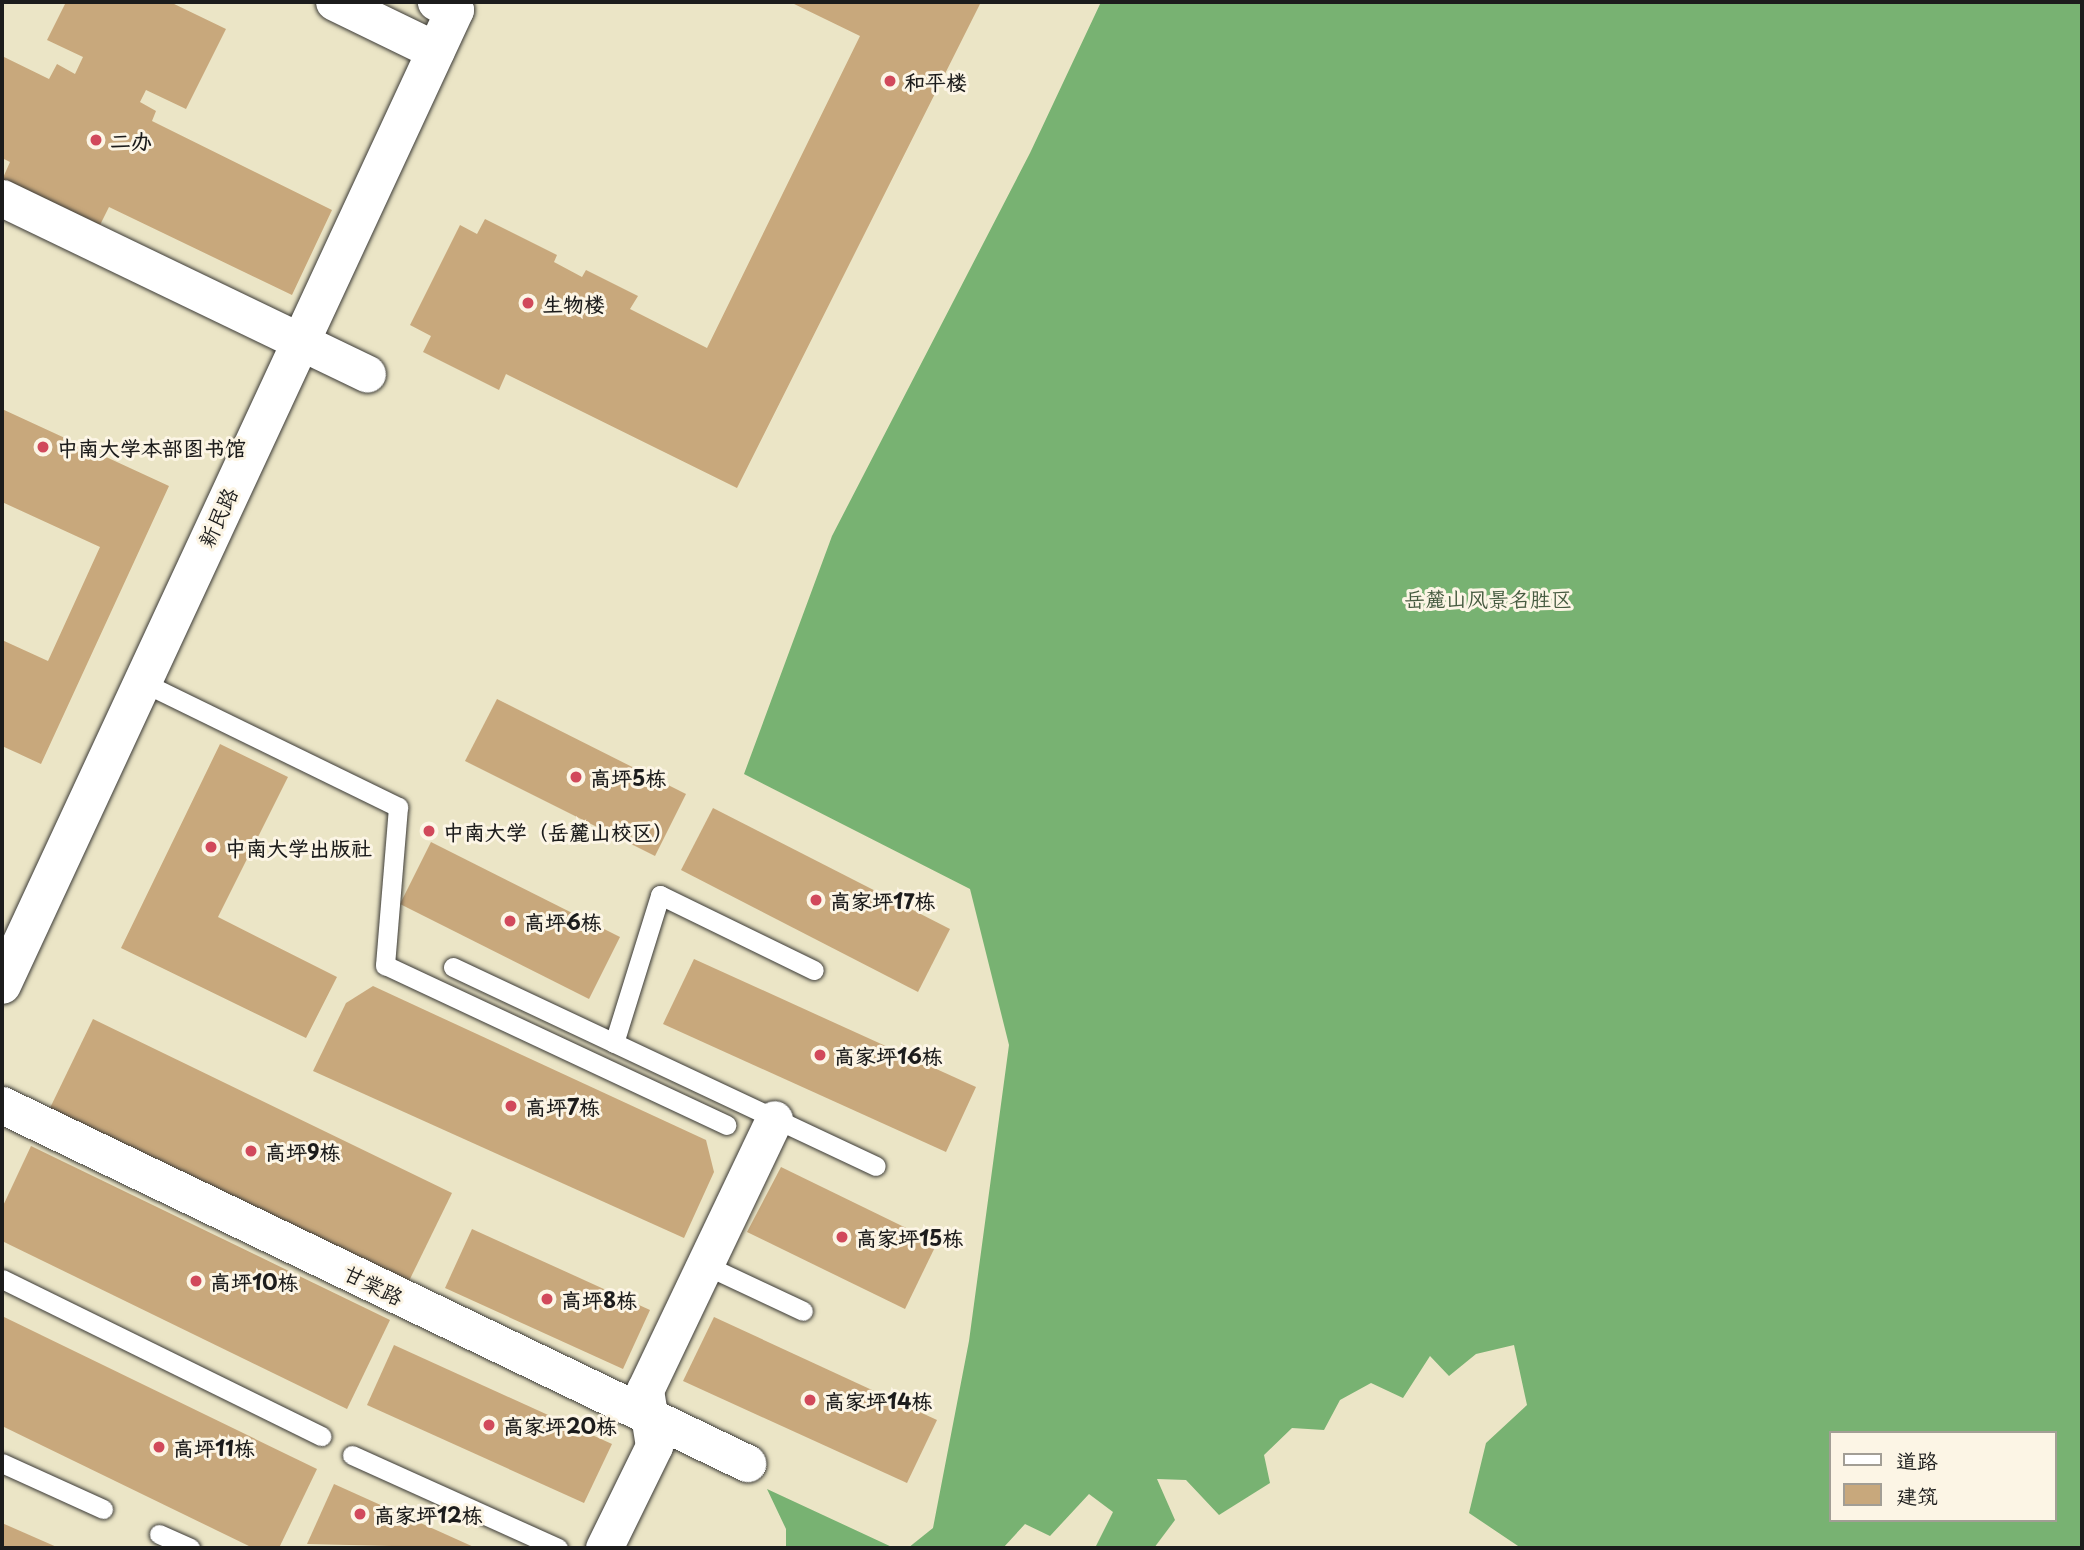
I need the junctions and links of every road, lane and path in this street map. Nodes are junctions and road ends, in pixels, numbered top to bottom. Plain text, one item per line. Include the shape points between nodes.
1 (335, 2) edge
2 (438, 2) edge
3 (436, 51) junction
4 (2, 198) edge
5 (298, 340) junction
6 (367, 374) dead end
7 (142, 682) junction
8 (453, 967) dead end
9 (814, 970) dead end
10 (2, 985) edge
11 (614, 1043) junction
12 (2, 1105) edge
13 (774, 1119) junction
14 (726, 1125) dead end
15 (875, 1166) dead end
16 (705, 1265) junction
17 (2, 1279) edge
18 (803, 1311) dead end
19 (650, 1417) junction
20 (321, 1436) dead end
21 (352, 1455) dead end
22 (747, 1462) dead end
23 (2, 1463) edge
24 (103, 1509) dead end
25 (159, 1534) dead end
26 (190, 1548) edge
27 (558, 1548) edge
28 (604, 1548) edge

1 - 3 street
2 - 3 street, 新民路 via 454,10
3 - 5 street, 新民路
4 - 5 street
5 - 6 street
5 - 7 street, 新民路
7 - 10 street, 新民路
7 - 14 lane via 398,807 385,965
8 - 11 lane
9 - 11 lane via 660,895
11 - 13 lane
12 - 19 street, 甘棠路
13 - 15 lane
13 - 16 street
16 - 18 lane
16 - 19 street via 645,1390
17 - 20 lane
19 - 22 street, 甘棠路
19 - 28 street via 654,1446
21 - 27 lane
23 - 24 lane
25 - 26 lane

